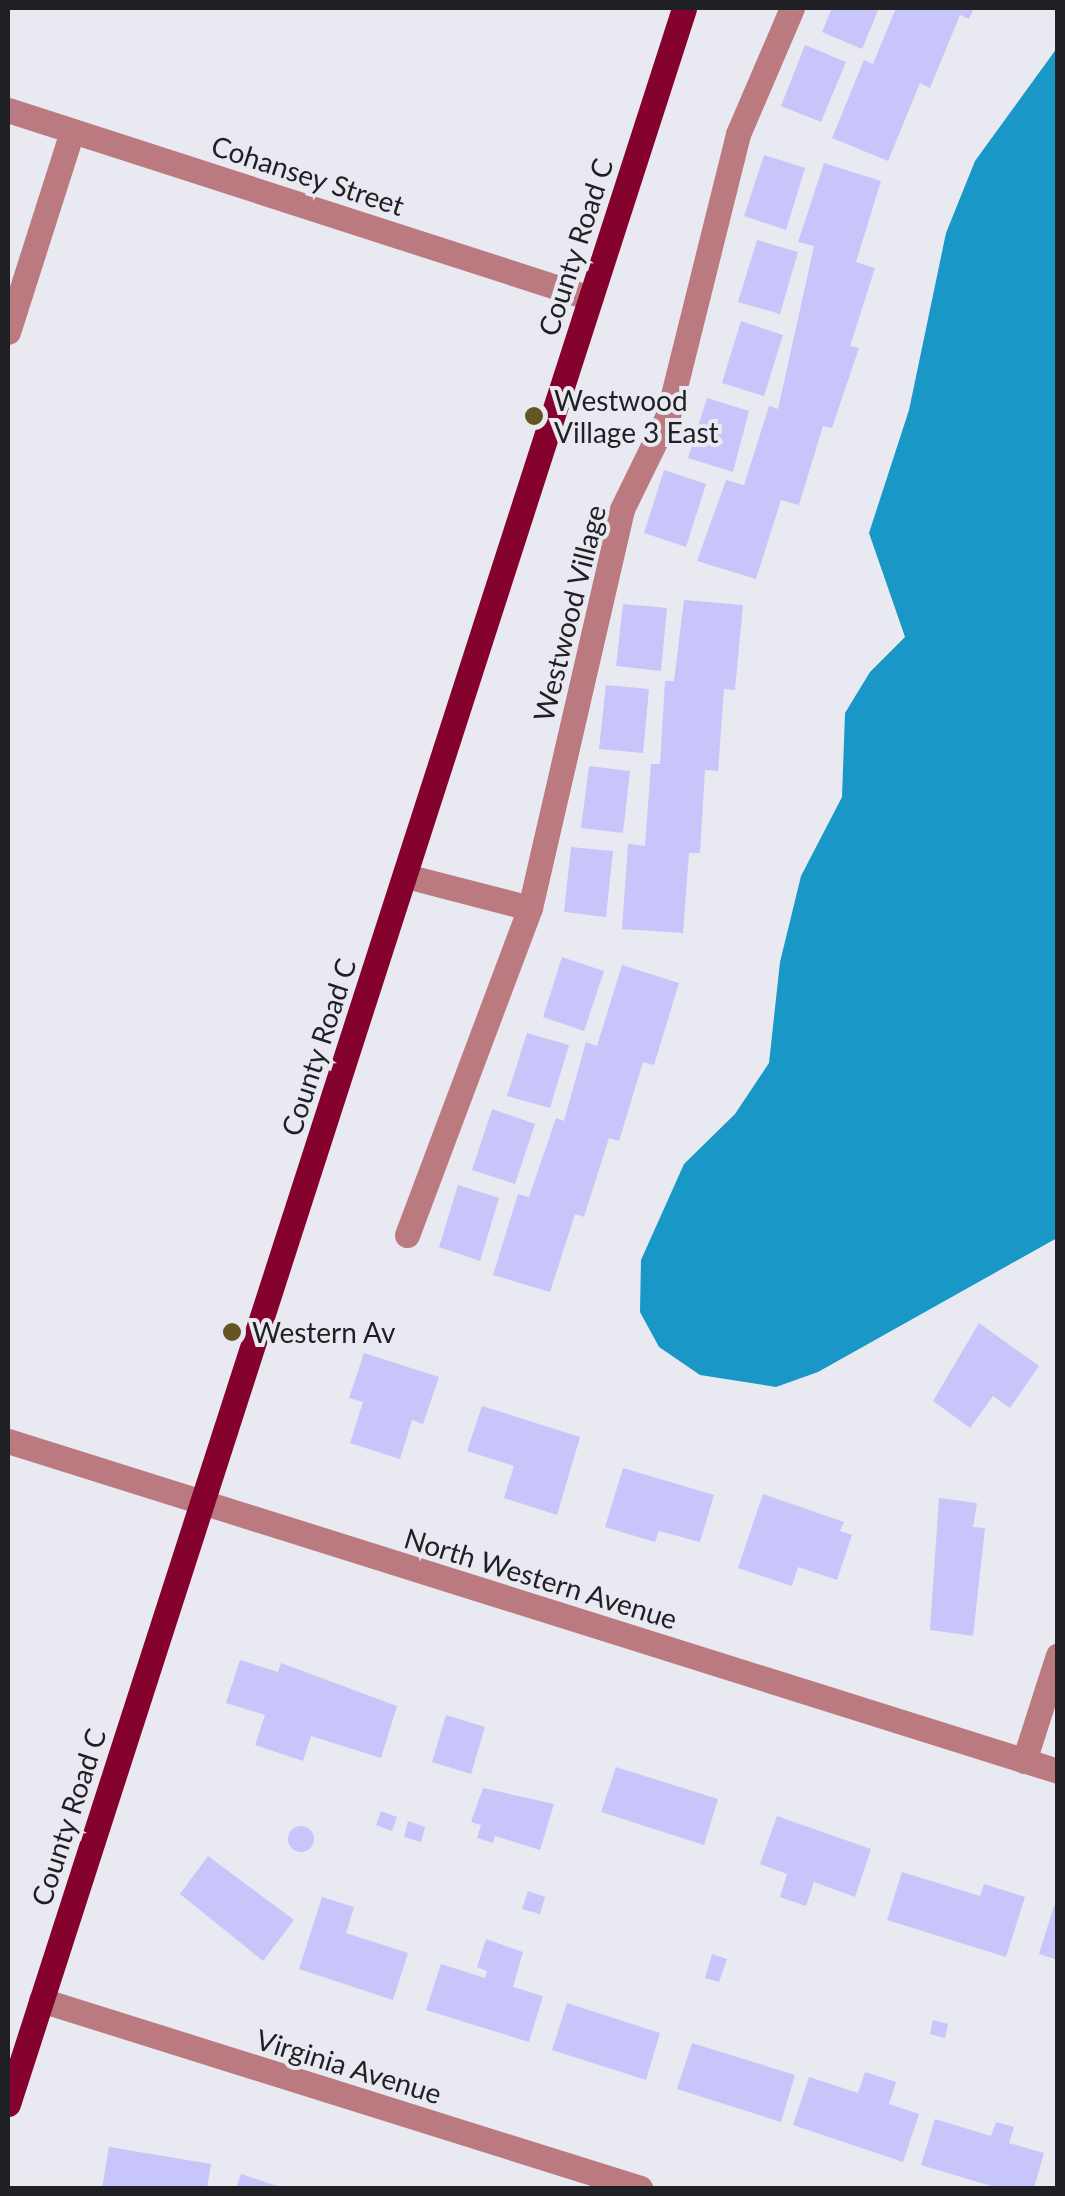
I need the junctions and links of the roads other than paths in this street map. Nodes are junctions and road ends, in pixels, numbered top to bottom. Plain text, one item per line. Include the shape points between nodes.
1 (684, 8) edge
2 (792, 8) edge
3 (8, 110) edge
4 (72, 131) junction
5 (590, 298) junction
6 (8, 332) edge
7 (406, 876) junction
8 (530, 908) junction
9 (407, 1235) dead end
10 (8, 1441) edge
11 (200, 1502) junction
12 (1058, 1655) edge
13 (1024, 1760) junction
14 (1058, 1771) edge
15 (41, 2000) junction
16 (8, 2104) edge
17 (640, 2188) edge

1 - 5 main road, County Road C
2 - 8 street, Westwood Village via 738,134 668,415 622,509
3 - 4 street, Cohansey Street
4 - 5 street, Cohansey Street
4 - 6 street
5 - 7 main road, County Road C
7 - 8 street
7 - 11 main road, County Road C
8 - 9 street, Westwood Village
10 - 11 street, North Western Avenue
11 - 13 street, North Western Avenue
11 - 15 main road, County Road C
12 - 13 street
13 - 14 street, North Western Avenue
15 - 16 main road, County Road C
15 - 17 street, Virginia Avenue

